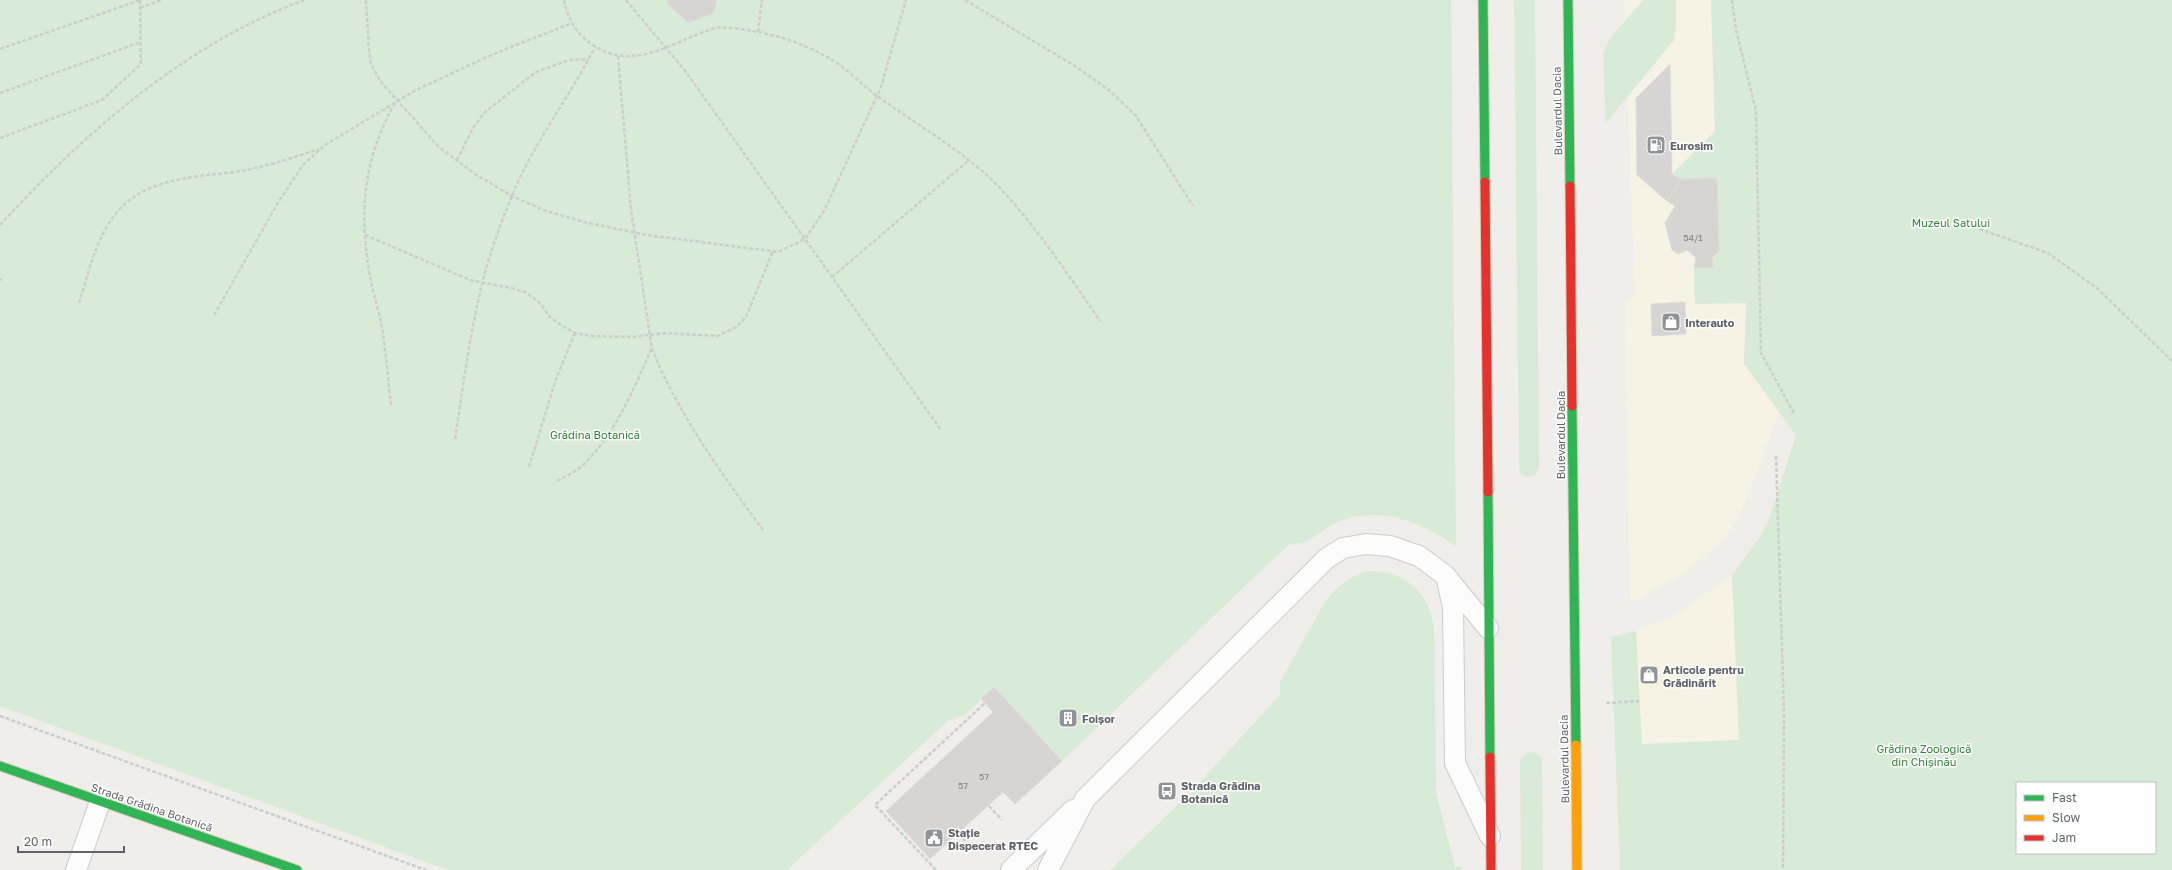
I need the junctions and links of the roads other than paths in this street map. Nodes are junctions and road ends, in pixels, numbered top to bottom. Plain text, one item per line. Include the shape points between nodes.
1 (1483, 0) edge
2 (1568, 0) edge
3 (1446, 576) junction
4 (1488, 628) junction
5 (0, 766) edge
6 (1085, 799) junction
7 (100, 802) junction
8 (1490, 836) junction
9 (290, 869) edge
10 (76, 870) edge
11 (1011, 870) edge
12 (1048, 870) edge
13 (1490, 870) edge
14 (1577, 870) edge

1 - 4 main road
2 - 14 main road, Bulevardul Dacia
3 - 4 lane
3 - 6 lane via 1419,556 1390,546 1366,544 1342,548 1327,558
3 - 8 lane via 1453,607 1454,763
4 - 8 main road
5 - 7 main road, Strada Grădina Botanică
6 - 11 lane
6 - 12 lane
7 - 9 main road, Strada Grădina Botanică
7 - 10 lane
8 - 13 main road

